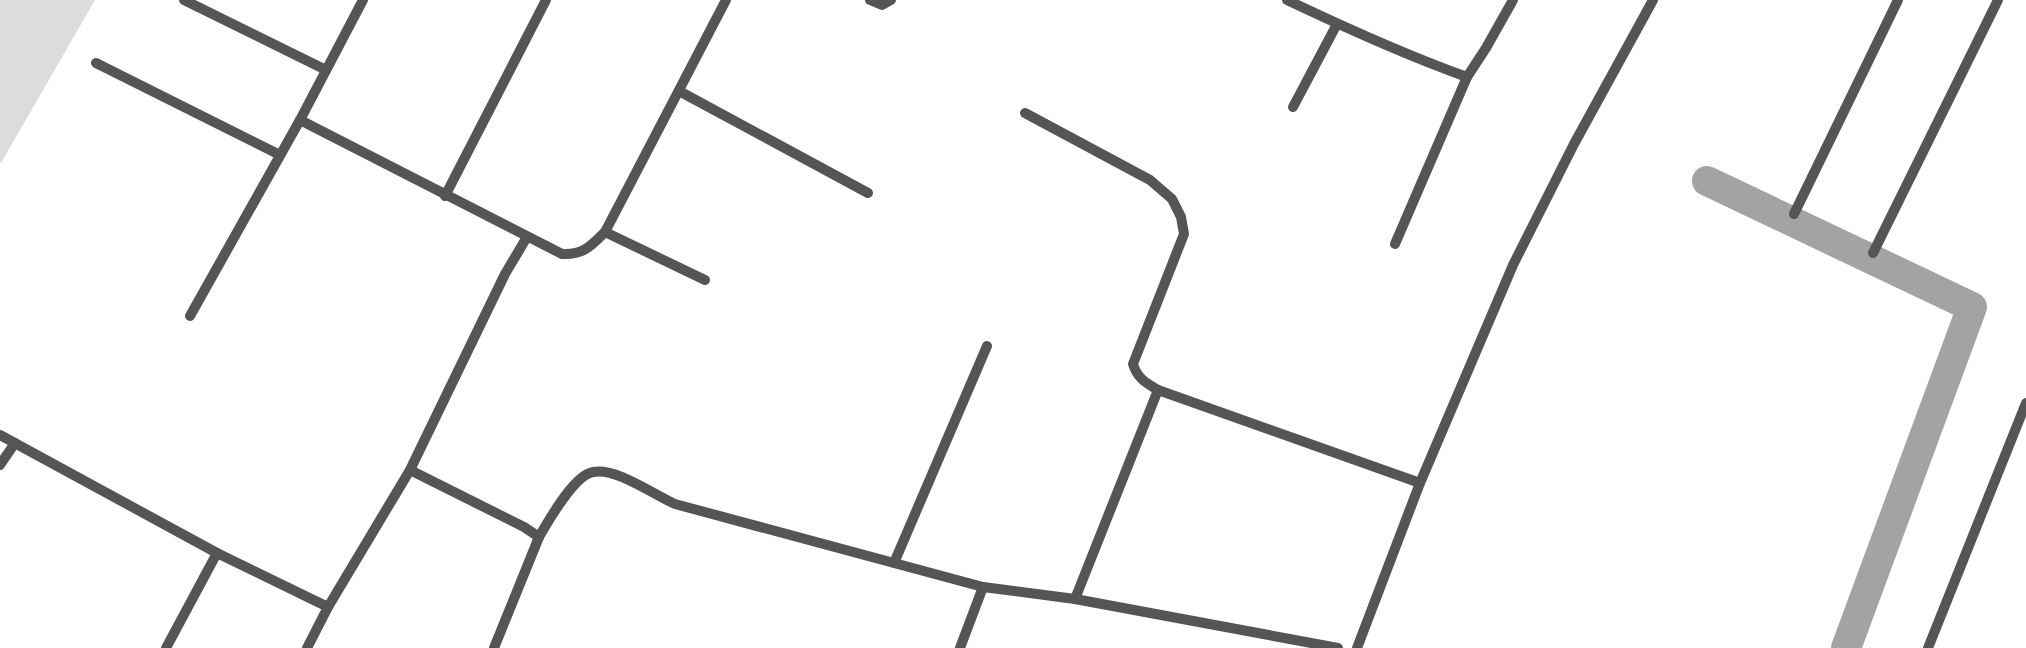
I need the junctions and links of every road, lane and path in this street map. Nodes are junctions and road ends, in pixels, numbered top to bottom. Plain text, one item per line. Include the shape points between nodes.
1 (184, 0) edge
2 (363, 0) edge
3 (546, 0) edge
4 (726, 0) edge
5 (870, 0) edge
6 (891, 0) edge
7 (1287, 0) edge
8 (1513, 0) edge
9 (1653, 0) edge
10 (1898, 0) edge
11 (1998, 0) edge
12 (1337, 24) junction
13 (96, 63) dead end
14 (326, 70) junction
15 (1467, 77) junction
16 (679, 91) junction
17 (1294, 107) dead end
18 (1025, 113) dead end
19 (300, 120) junction
20 (280, 155) junction
21 (868, 193) dead end
22 (445, 196) junction
23 (1794, 214) dead end
24 (605, 232) junction
25 (527, 237) junction
26 (1395, 244) dead end
27 (1873, 253) dead end
28 (705, 280) dead end
29 (190, 316) dead end
30 (987, 346) dead end
31 (1158, 390) junction
32 (2026, 403) edge
33 (0, 435) edge
34 (15, 443) junction
35 (0, 465) edge
36 (410, 470) junction
37 (1420, 483) junction
38 (539, 536) junction
39 (217, 553) junction
40 (894, 563) junction
41 (984, 587) junction
42 (1075, 599) junction
43 (328, 607) junction
44 (166, 648) edge
45 (307, 648) edge
46 (494, 648) edge
47 (960, 648) edge
48 (1338, 648) edge
49 (1358, 648) edge
50 (1928, 648) edge

1 - 14 street
2 - 14 street
3 - 22 street
4 - 16 street
5 - 6 street via 882,5
7 - 12 street
8 - 15 street
9 - 37 street via 1574,144 1513,265
10 - 23 street
11 - 27 street
12 - 15 street
12 - 17 street
13 - 20 street
14 - 19 street
15 - 26 street
16 - 21 street
16 - 24 street
18 - 31 street via 1150,180 1172,199 1181,217 1184,234 1133,364 1136,374
19 - 20 street
19 - 22 street
20 - 29 street
22 - 25 street
24 - 25 street via 589,248 574,254 562,254
24 - 28 street
25 - 36 street via 505,274
30 - 40 street
31 - 37 street
31 - 42 street
32 - 50 street
33 - 34 street
34 - 35 street
34 - 39 street
36 - 38 street
36 - 43 street
37 - 49 street
38 - 40 street via 580,478 601,471 675,504
38 - 46 street
39 - 43 street
39 - 44 street
40 - 41 street
41 - 42 street
41 - 47 street
42 - 48 street
43 - 45 street

